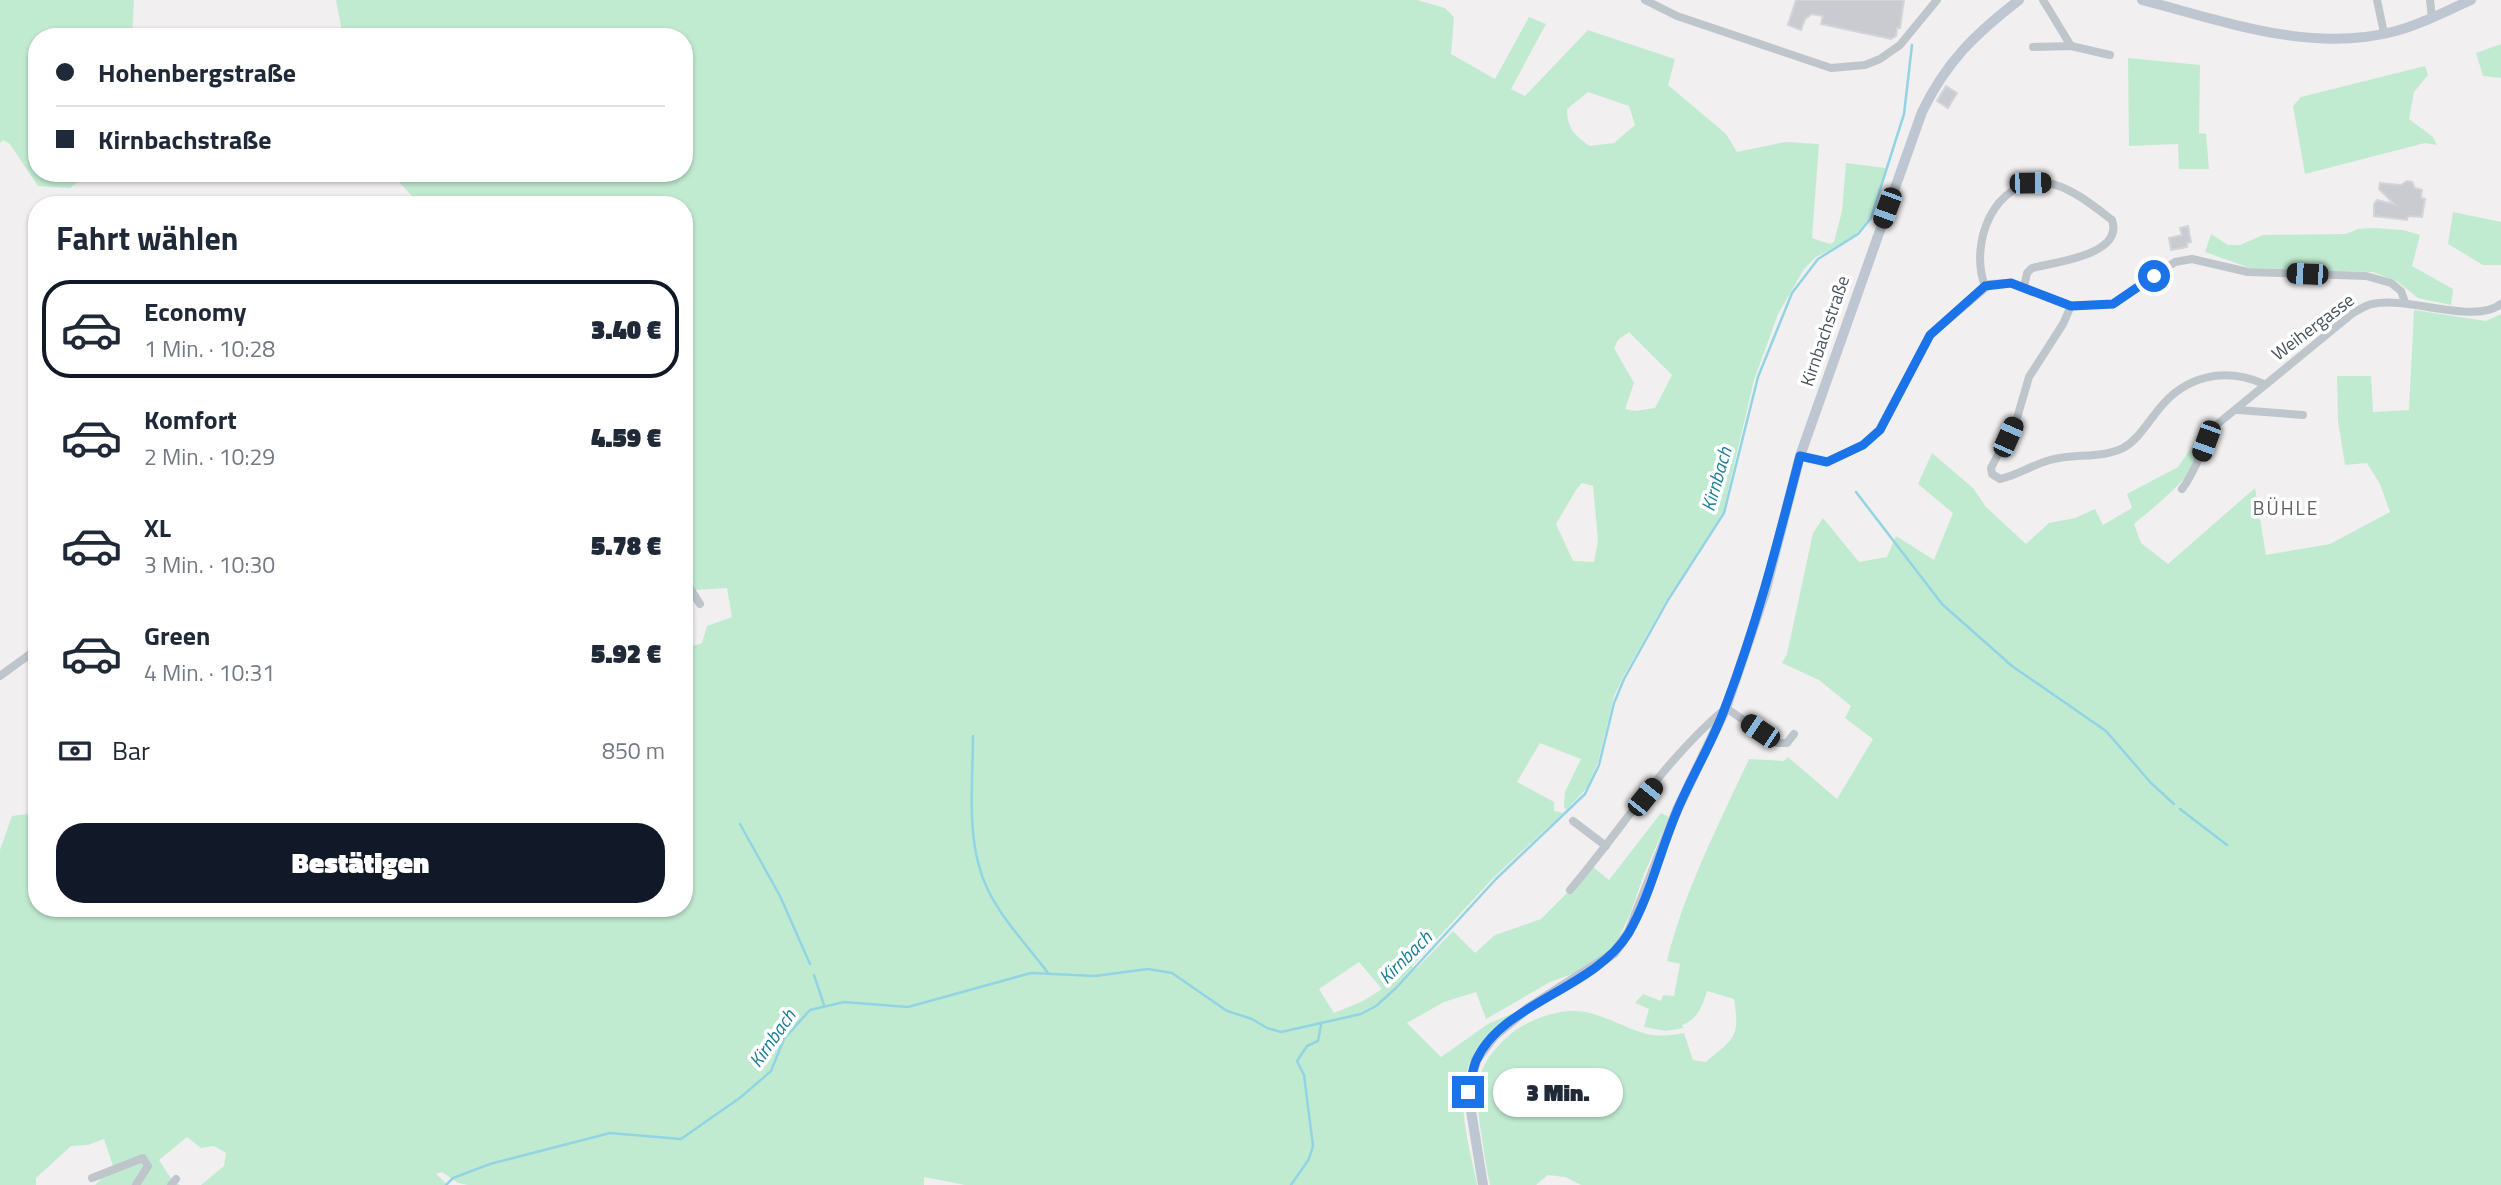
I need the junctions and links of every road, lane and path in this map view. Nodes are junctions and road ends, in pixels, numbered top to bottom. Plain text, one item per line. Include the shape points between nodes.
1 (1645, 0) edge
2 (1937, 0) edge
3 (2019, 0) edge
4 (2043, 0) edge
5 (2142, 0) edge
6 (2377, 0) edge
7 (2430, 0) edge
8 (2471, 0) edge
9 (2432, 18) junction
10 (2384, 33) junction
11 (2071, 46) junction
12 (2033, 47) dead end
13 (2110, 55) dead end
14 (1985, 286) junction
15 (2024, 287) junction
16 (2405, 302) junction
17 (2501, 304) edge
18 (2071, 306) junction
19 (2264, 384) junction
20 (2238, 410) junction
21 (2303, 415) dead end
22 (1800, 456) junction
23 (2182, 489) dead end
24 (693, 593) edge
25 (700, 604) dead end
26 (28, 656) edge
27 (0, 676) edge
28 (1726, 708) junction
29 (1794, 734) dead end
30 (1573, 821) dead end
31 (1606, 846) junction
32 (1570, 890) dead end
33 (92, 1178) dead end
34 (136, 1185) edge
35 (1483, 1185) edge

1 - 2 street via 1677,16 1830,68 1880,59 1900,45
3 - 22 main road, Kirnbachstraße via 1958,54 1932,91
4 - 11 street
5 - 10 main road via 2300,37
6 - 10 street
7 - 9 street
8 - 9 main road
9 - 10 main road
11 - 12 street
11 - 13 street
14 - 15 street via 2011,283
14 - 15 street via 1980,275 1982,234 1994,209 2013,190 2030,183 2056,185 2112,220 2110,242 2032,268
14 - 22 street via 1930,335 1880,430 1863,445 1827,462
15 - 18 street
16 - 17 street, Weihergasse via 2474,312
16 - 18 street via 2401,291 2390,283 2366,276 2249,272 2192,259 2175,262 2113,304
16 - 19 street, Weihergasse via 2370,304 2353,313
18 - 19 street via 2029,377 2017,418 1991,468 2000,479 2052,459 2122,449 2190,381 2230,374
19 - 20 street, Weihergasse
20 - 21 street
20 - 23 street, Weihergasse via 2215,426
22 - 28 main road, Kirnbachstraße via 1765,593
24 - 25 street
26 - 27 street
28 - 29 street via 1777,743 1787,743
28 - 31 street via 1701,730
28 - 35 main road, Kirnbachstraße via 1677,810 1629,932 1615,953 1527,1009 1494,1036 1476,1060 1468,1092
30 - 31 street
31 - 32 street
33 - 34 street via 143,1158 148,1166

